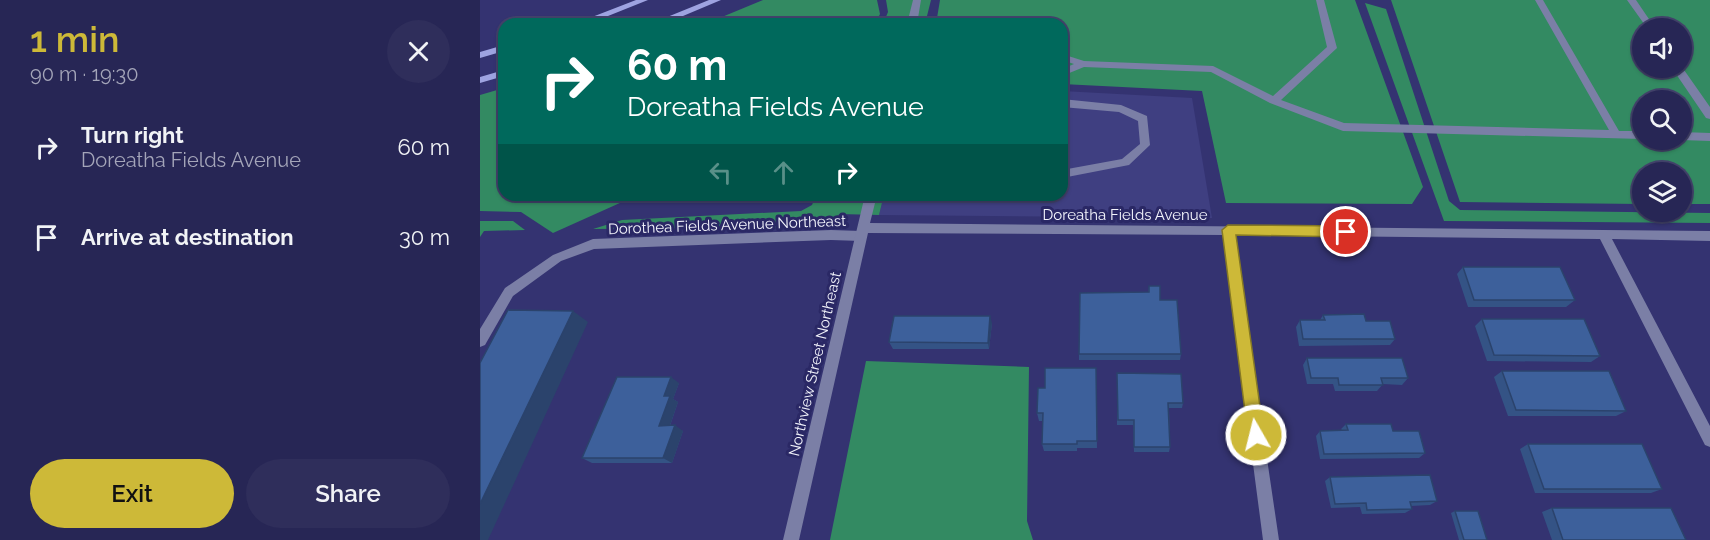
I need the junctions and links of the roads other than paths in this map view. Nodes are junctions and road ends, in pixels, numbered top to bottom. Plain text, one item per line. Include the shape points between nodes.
1 (645, 0) edge
2 (717, 0) edge
3 (917, 0) edge
4 (1320, 0) edge
5 (1539, 0) edge
6 (1631, 0) edge
7 (596, 18) edge
8 (670, 18) edge
9 (913, 18) edge
10 (1644, 18) edge
11 (498, 50) edge
12 (480, 55) edge
13 (1068, 59) edge
14 (1083, 64) junction
15 (1068, 70) edge
16 (498, 75) edge
17 (1684, 78) edge
18 (480, 80) edge
19 (1274, 101) junction
20 (1068, 104) edge
21 (1710, 115) edge
22 (1616, 134) junction
23 (1632, 135) edge
24 (1692, 136) edge
25 (1710, 136) edge
26 (1068, 173) edge
27 (870, 201) edge
28 (1228, 230) junction
29 (862, 232) junction
30 (1604, 235) junction
31 (1710, 236) edge
32 (480, 341) edge
33 (1710, 441) edge
34 (791, 540) edge
35 (1271, 540) edge

1 - 7 main road
2 - 8 main road
3 - 9 street
4 - 19 street via 1332,48
5 - 22 street
6 - 10 street
11 - 12 main road
13 - 14 street
14 - 15 street
14 - 19 street via 1213,69
16 - 18 main road
17 - 21 street
19 - 22 street via 1343,127
20 - 26 street via 1121,109 1143,119 1145,145 1125,162
22 - 23 street
24 - 25 street
27 - 29 street, Northview Street Northeast
28 - 29 street, Doreatha Fields Avenue
28 - 30 street, Doreatha Fields Avenue
28 - 35 street
29 - 32 street, Dorothea Fields Avenue Northeast via 593,244 556,258 509,292
29 - 34 street, Northview Street Northeast
30 - 31 street, Doreatha Fields Avenue
30 - 33 street

